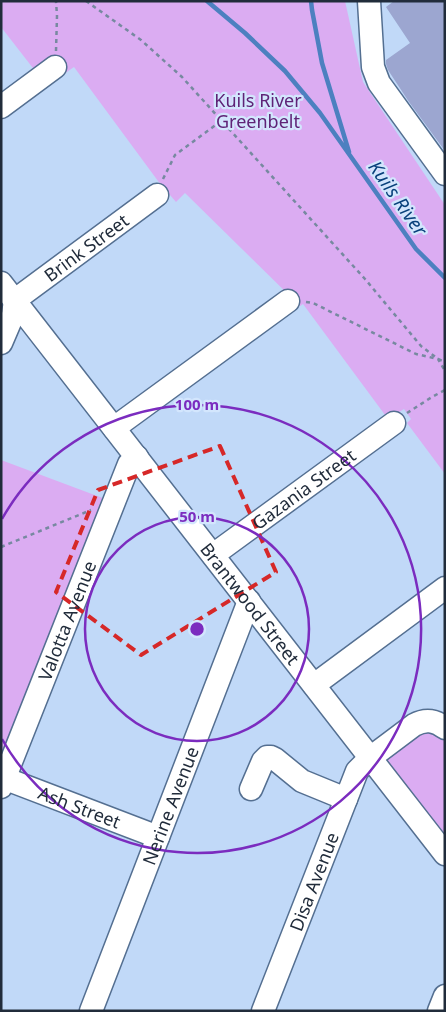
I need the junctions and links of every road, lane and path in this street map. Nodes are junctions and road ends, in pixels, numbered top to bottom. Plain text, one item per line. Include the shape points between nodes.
1 (56, 1) edge
2 (86, 1) edge
3 (369, 1) edge
4 (55, 67) joint
5 (1, 107) edge
6 (222, 121) junction
7 (445, 174) edge
8 (157, 194) joint
9 (8, 291) edge
10 (288, 301) joint
11 (1, 343) edge
12 (438, 359) junction
13 (445, 362) edge
14 (445, 371) edge
15 (445, 390) edge
16 (394, 423) joint
17 (114, 428) junction
18 (137, 457) junction
19 (112, 507) junction
20 (1, 547) edge
21 (213, 555) junction
22 (445, 588) edge
23 (249, 601) junction
24 (314, 685) junction
25 (445, 728) edge
26 (370, 758) junction
27 (2, 781) edge
28 (251, 789) dead end
29 (346, 800) junction
30 (158, 837) junction
31 (445, 854) edge
32 (445, 996) edge
33 (90, 1011) edge
34 (264, 1011) edge
35 (439, 1011) edge

1 - 4 path
2 - 6 path via 141,40 182,77
3 - 7 street via 373,67 379,83
4 - 5 street
6 - 8 path via 174,155
6 - 12 path via 422,346
8 - 9 street, Brink Street
9 - 11 street via 12,314
9 - 17 street, Brantwood Street
10 - 12 path via 314,303 416,354
10 - 17 street
12 - 13 path
12 - 14 path
15 - 16 path
16 - 21 street, Gazania Street
17 - 18 street, Brantwood Street
18 - 19 street, Valotta Avenue via 129,464
18 - 21 street, Brantwood Street
19 - 20 path via 102,506
19 - 27 street, Valotta Avenue
21 - 23 street, Brantwood Street
22 - 24 street
23 - 24 street, Brantwood Street
23 - 30 street, Nerine Avenue
24 - 26 street, Brantwood Street
25 - 26 street, Disa Avenue via 432,721 420,722
26 - 29 street, Disa Avenue via 357,771
26 - 31 street, Brantwood Street
27 - 30 street, Ash Street
28 - 29 street via 263,761 271,757 302,781
29 - 34 street, Disa Avenue
30 - 33 street, Nerine Avenue
32 - 35 street

